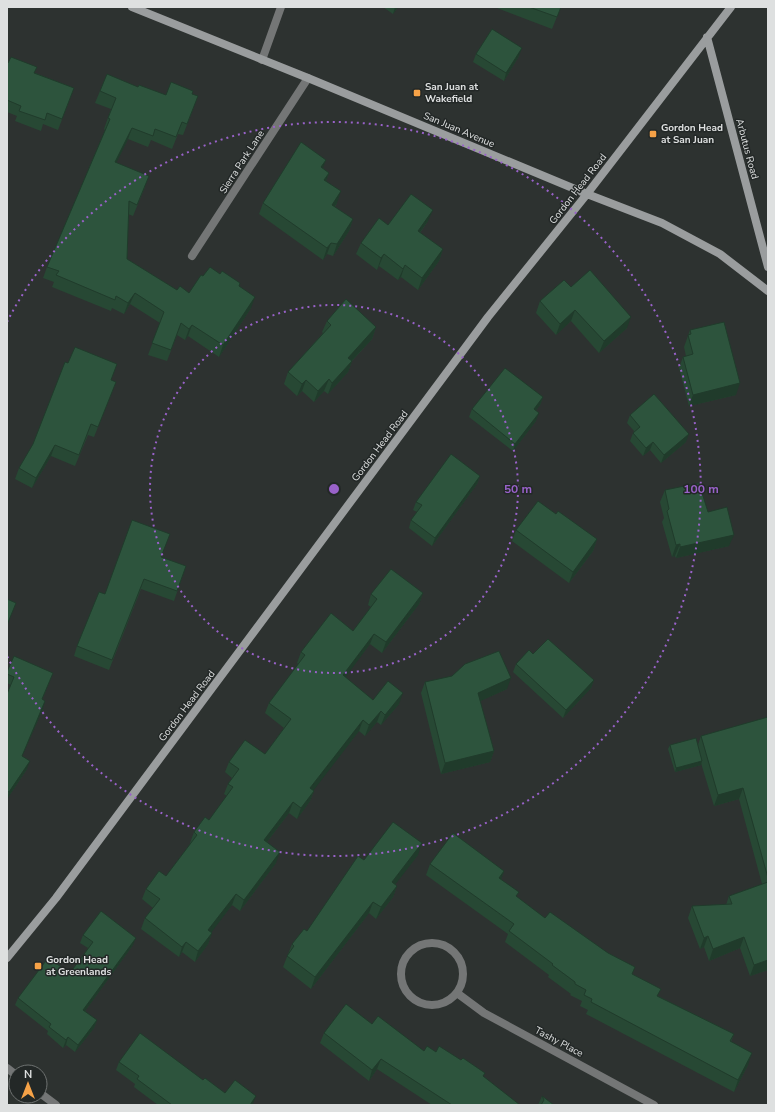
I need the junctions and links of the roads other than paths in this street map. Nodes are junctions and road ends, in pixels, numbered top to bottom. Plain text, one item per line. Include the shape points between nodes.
1 (132, 7) edge
2 (281, 7) edge
3 (731, 7) edge
4 (707, 37) junction
5 (262, 60) junction
6 (308, 78) junction
7 (587, 194) junction
8 (192, 256) dead end
9 (768, 267) edge
10 (768, 291) edge
11 (7, 958) edge
12 (457, 993) junction
13 (654, 1105) edge

1 - 5 main road, San Juan Avenue
2 - 5 street
3 - 4 main road, Gordon Head Road
4 - 7 main road, Gordon Head Road
4 - 9 main road, Arbutus Road
5 - 6 main road, San Juan Avenue
6 - 7 main road, San Juan Avenue
6 - 8 street, Sierra Park Lane
7 - 10 main road, San Juan Avenue via 662,223 720,254
7 - 11 main road, Gordon Head Road via 488,317 56,898
12 - 12 street via 462,984 463,968 456,954 448,947 438,943 418,946 403,961 401,981 405,991 421,1004 441,1005
12 - 13 street, Tashy Place via 484,1013

